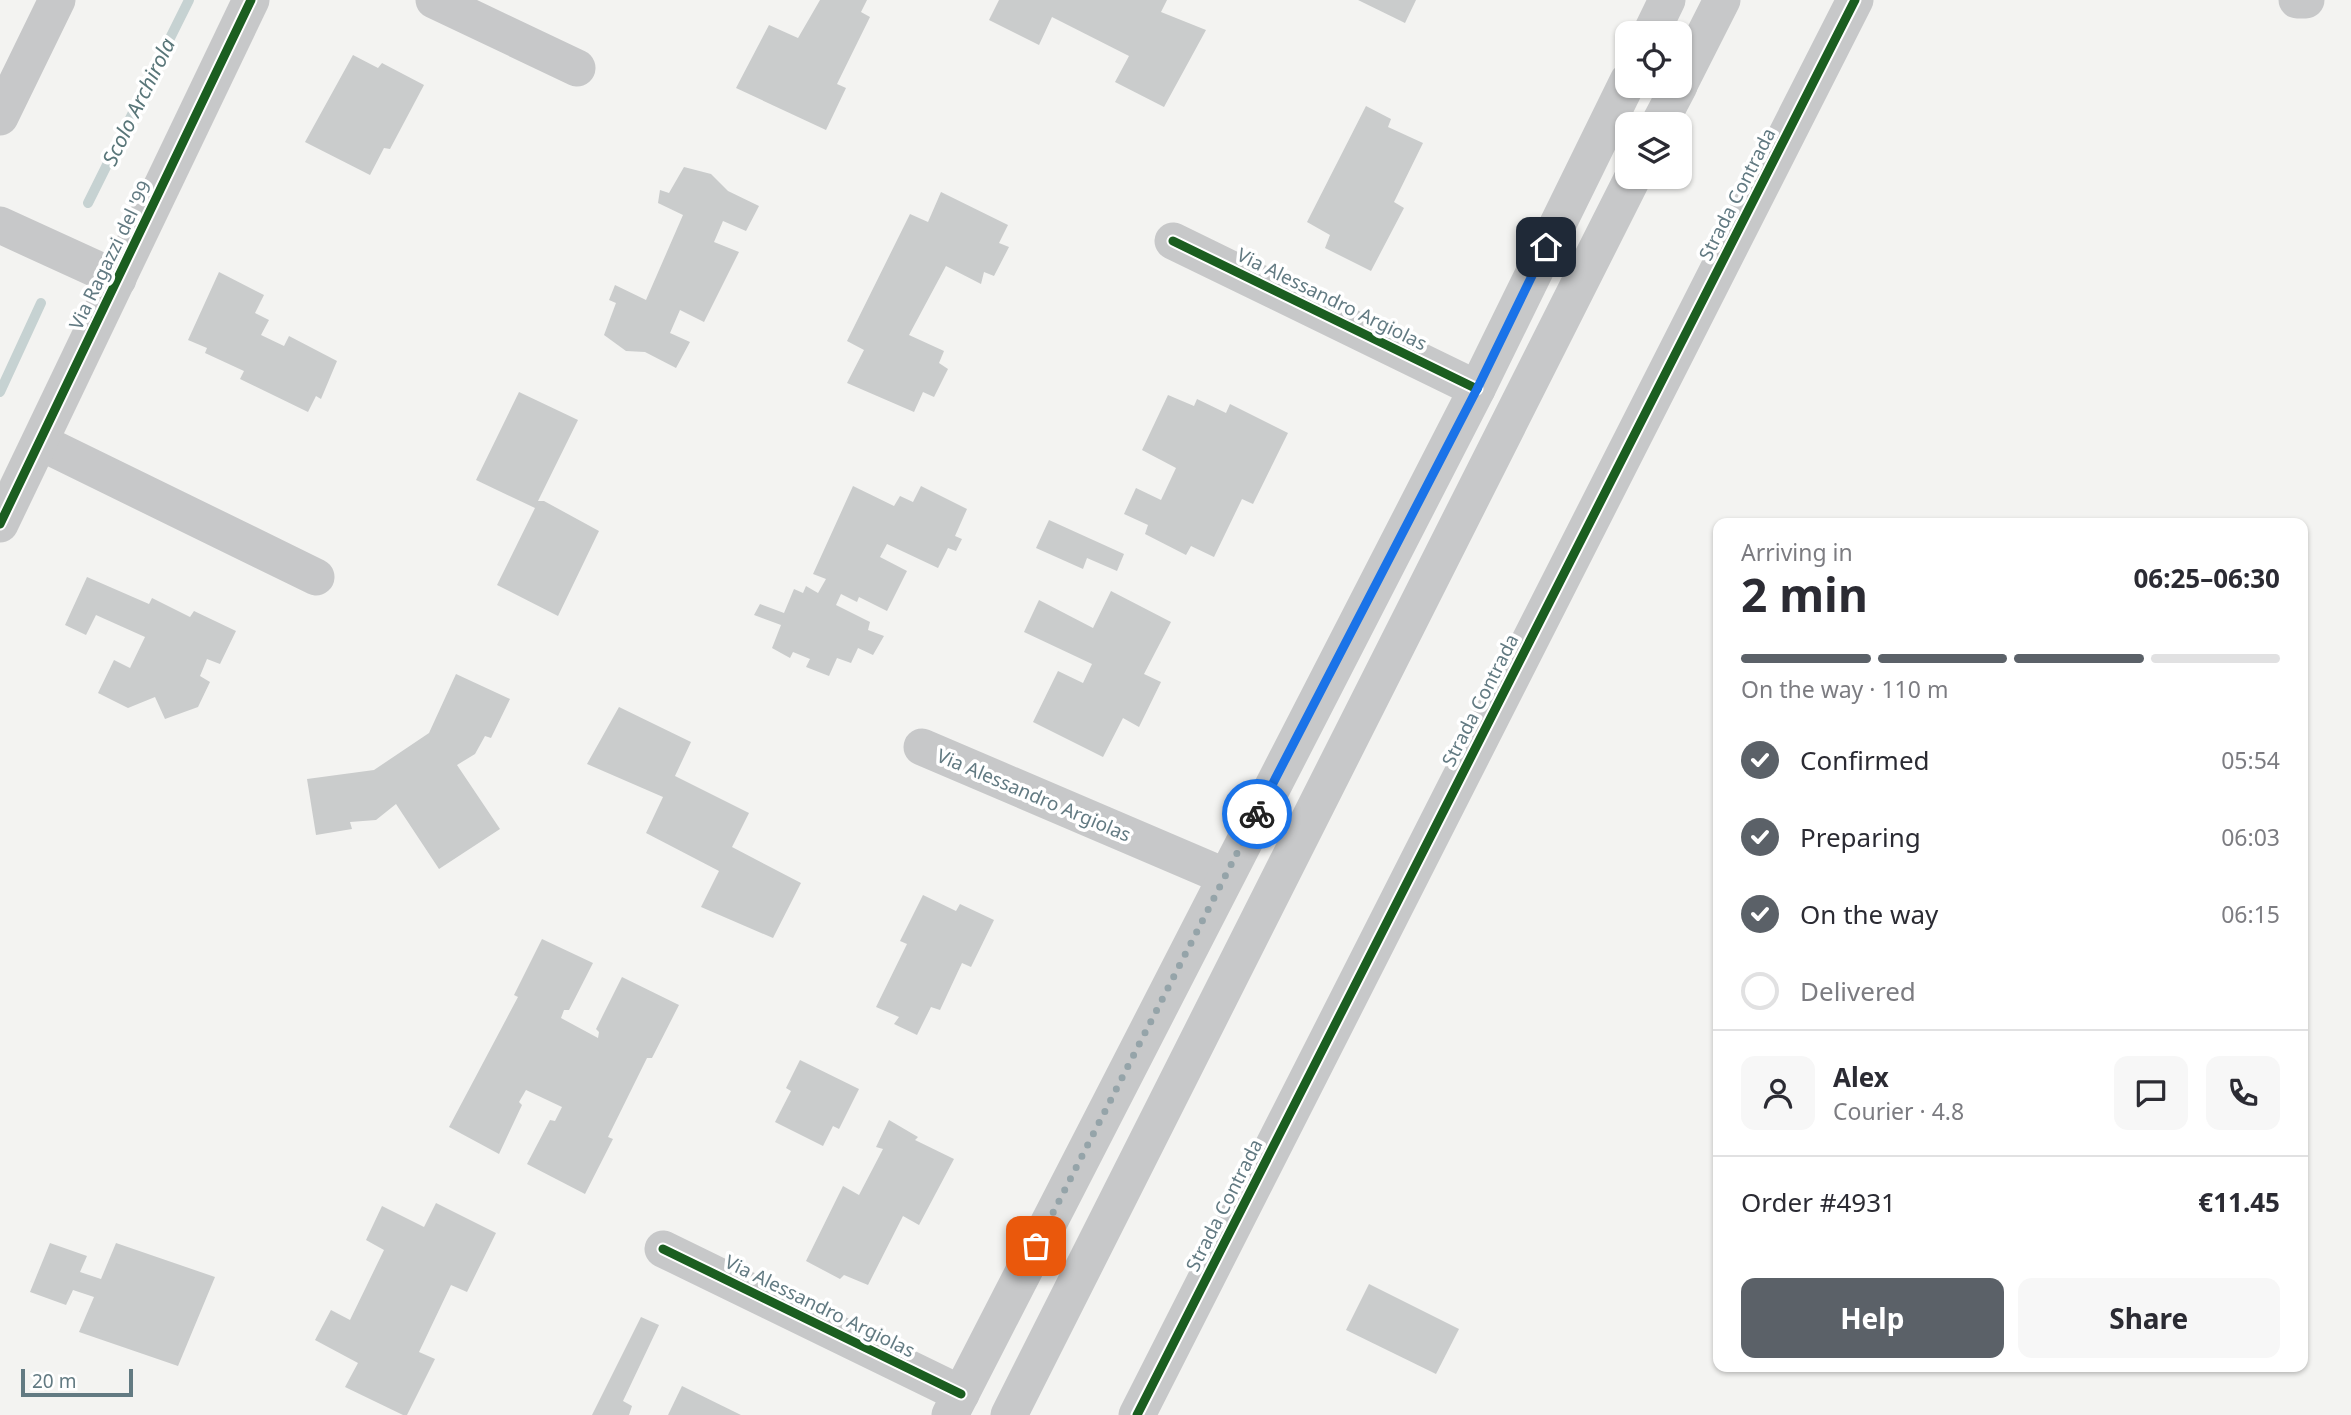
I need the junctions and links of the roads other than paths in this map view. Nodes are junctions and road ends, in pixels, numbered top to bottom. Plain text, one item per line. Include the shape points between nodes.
1 (57, 0) edge
2 (251, 0) edge
3 (434, 0) edge
4 (1667, 0) edge
5 (1722, 0) edge
6 (1855, 0) edge
7 (2297, 0) edge
8 (2306, 0) edge
9 (1657, 21) edge
10 (1692, 59) edge
11 (577, 68) dead end
12 (1620, 98) edge
13 (0, 117) edge
14 (1627, 189) edge
15 (0, 225) edge
16 (1173, 241) dead end
17 (118, 279) junction
18 (1477, 389) junction
19 (40, 442) junction
20 (0, 524) edge
21 (316, 577) dead end
22 (922, 747) dead end
23 (1224, 876) junction
24 (663, 1249) dead end
25 (956, 1405) edge
26 (1009, 1415) edge
27 (1137, 1415) edge

1 - 13 street
2 - 17 street, Via Ragazzi del '99
3 - 11 street
4 - 9 street
5 - 10 street
6 - 27 street, Strada Contrada
7 - 8 street
12 - 18 street, Via Alessandro Argiolas
14 - 26 street
15 - 17 street
16 - 18 street, Via Alessandro Argiolas
17 - 19 street, Via Ragazzi del '99
18 - 23 street, Via Alessandro Argiolas
19 - 20 street, Via Ragazzi del '99
19 - 21 street
22 - 23 street, Via Alessandro Argiolas
23 - 25 street, Via Alessandro Argiolas
24 - 25 street, Via Alessandro Argiolas

